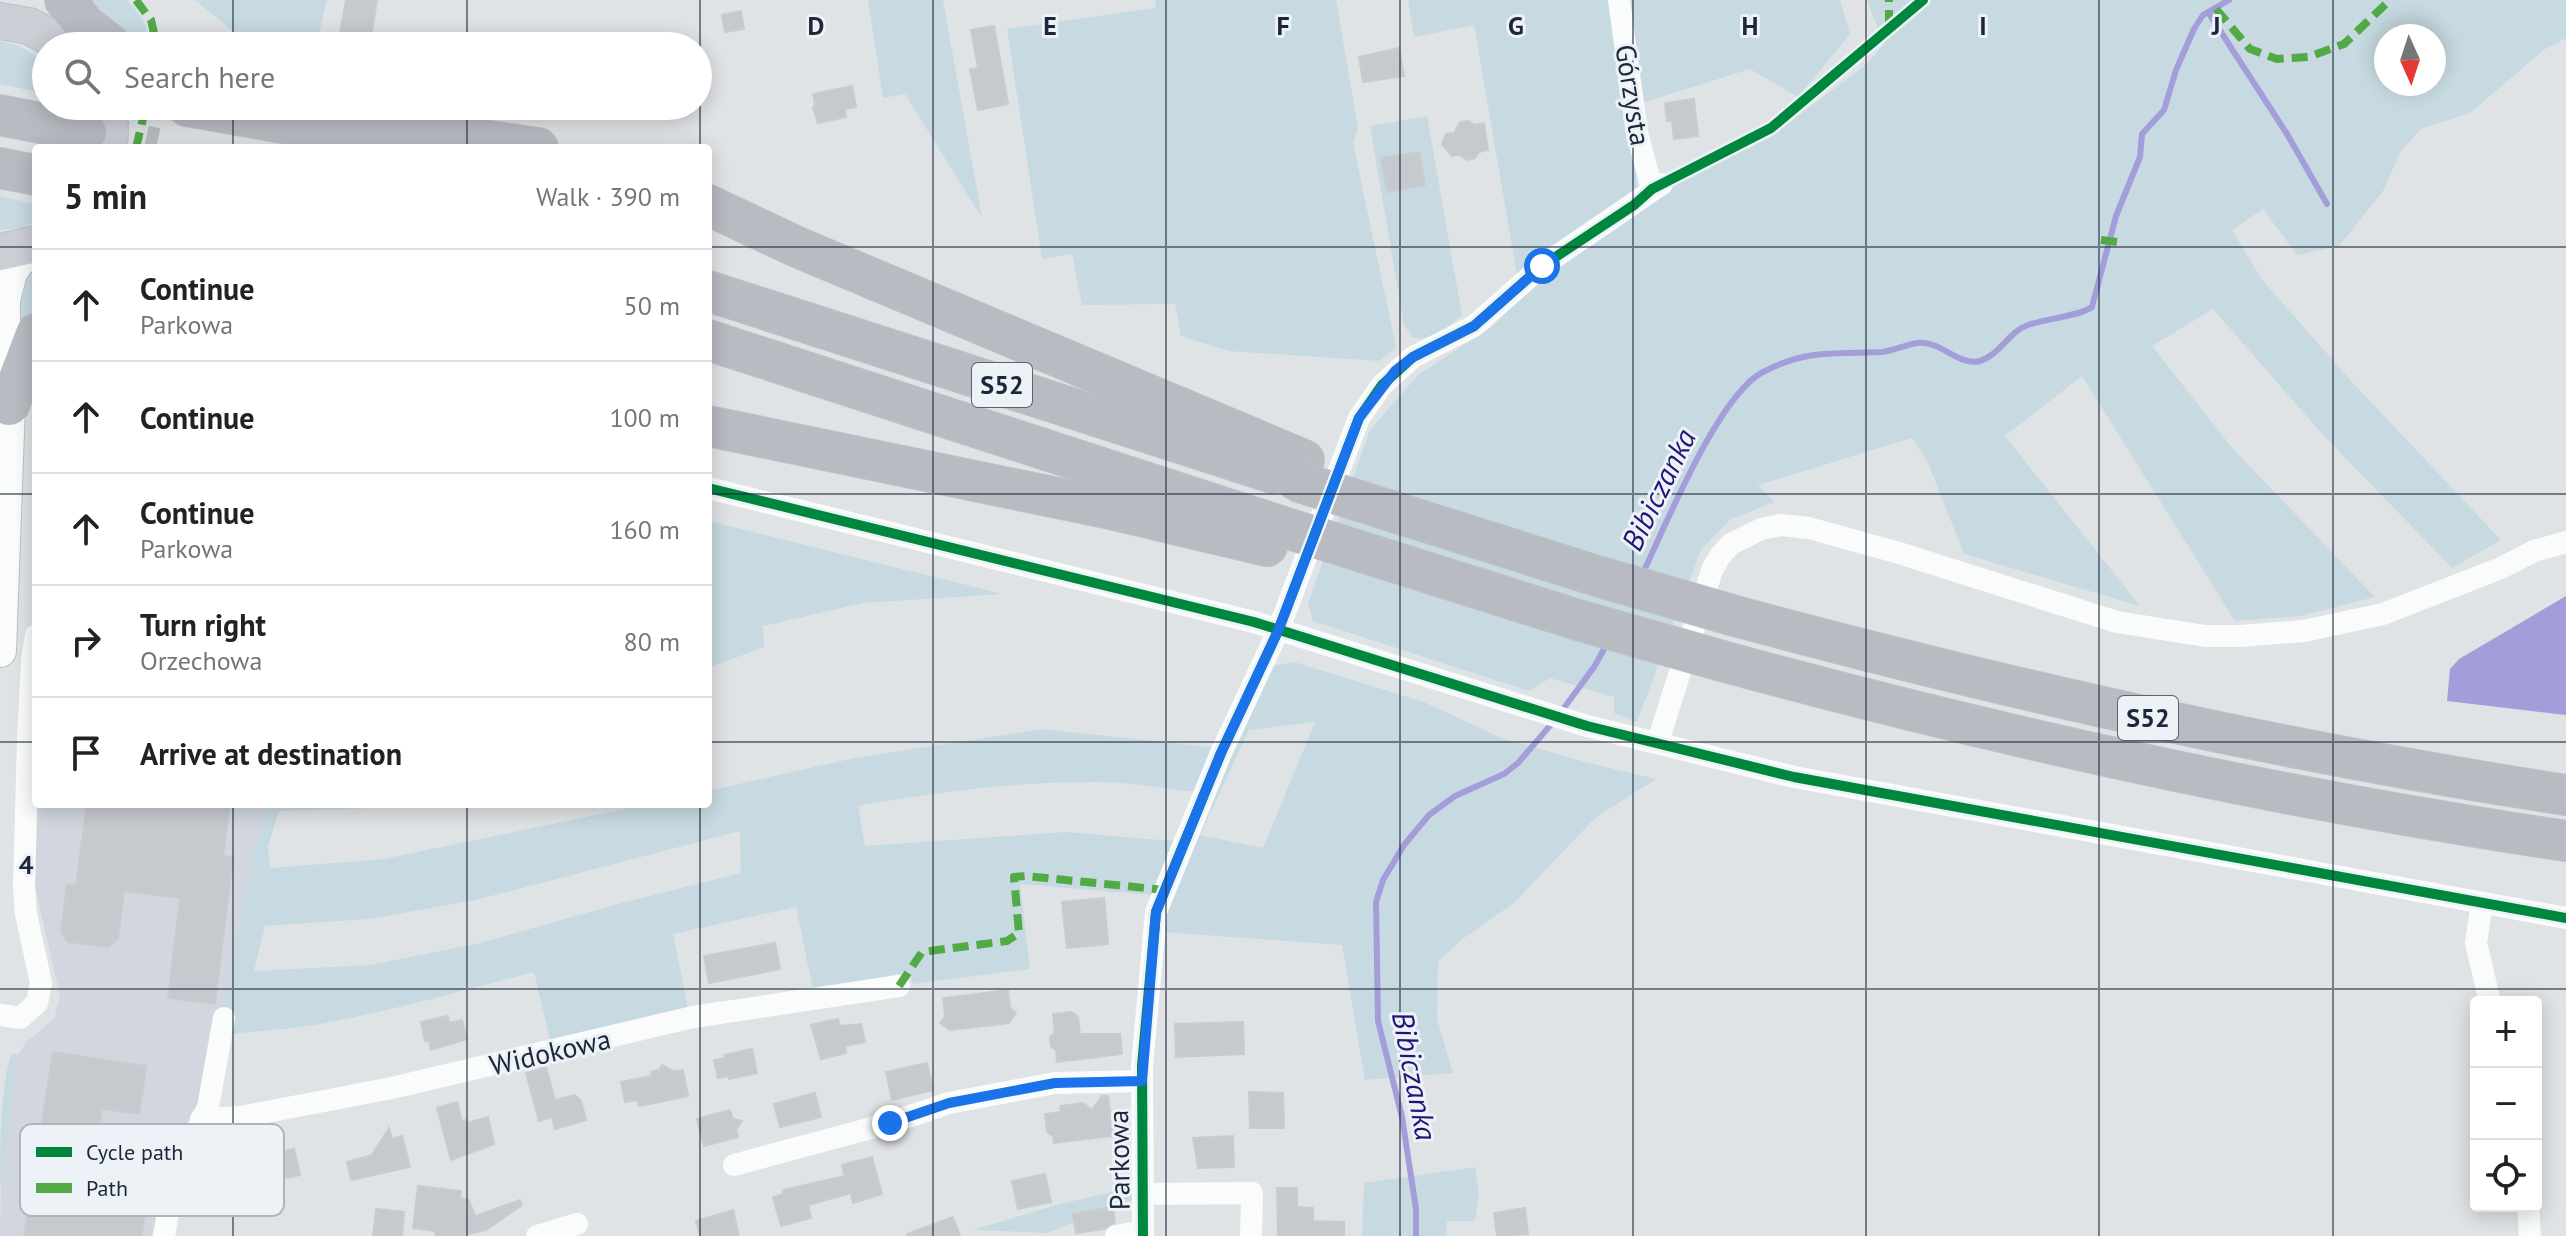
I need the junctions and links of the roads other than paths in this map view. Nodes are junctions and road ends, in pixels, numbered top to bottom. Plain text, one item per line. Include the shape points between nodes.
1 (34, 0) edge
2 (65, 0) edge
3 (1619, 0) edge
4 (0, 21) edge
5 (41, 32) edge
6 (56, 32) edge
7 (94, 32) edge
8 (0, 115) edge
9 (32, 119) edge
10 (36, 120) edge
11 (275, 120) edge
12 (100, 129) tunnel mouth
13 (510, 144) edge
14 (0, 168) edge
15 (32, 174) edge
16 (712, 207) edge
17 (32, 245) edge
18 (32, 248) edge
19 (0, 252) edge
20 (712, 292) edge
21 (712, 341) edge
22 (32, 345) edge
23 (1413, 357) joint
24 (9, 405) junction
25 (712, 427) edge
26 (1300, 470) junction
27 (712, 489) edge
28 (1279, 537) junction
29 (2566, 542) edge
30 (1278, 631) junction
31 (0, 651) edge
32 (32, 660) edge
33 (1658, 742) junction
34 (2566, 795) edge
35 (2566, 841) edge
36 (2482, 903) junction
37 (2566, 918) edge
38 (899, 986) dead end
39 (2488, 996) edge
40 (0, 1015) edge
41 (224, 1018) dead end
42 (1142, 1081) junction
43 (201, 1119) junction
44 (199, 1124) edge
45 (734, 1165) dead end
46 (1144, 1194) junction
47 (2528, 1212) edge
48 (168, 1216) edge
49 (577, 1224) dead end
50 (1143, 1233) edge
51 (164, 1236) edge
52 (537, 1236) edge
53 (1116, 1236) edge
54 (1251, 1236) edge
55 (2530, 1236) edge

1 - 6 main road
2 - 7 highway
3 - 23 street, Górzysta via 1637,133 1657,186 1542,266 1474,326
4 - 5 main road
8 - 9 highway
10 - 12 highway
11 - 13 highway
14 - 15 highway
16 - 26 highway via 1109,376
17 - 19 main road
18 - 24 main road via 17,264 5,290
20 - 26 highway, S52
21 - 28 highway, S52
22 - 24 highway
23 - 30 street, Parkowa via 1382,385 1359,418
24 - 31 main road
25 - 28 highway via 1111,509
26 - 34 highway, S52, bridge via 1427,522 1735,616 1964,676 2351,759
27 - 30 street
28 - 35 highway, S52, bridge via 1406,566 1722,661 1977,728 2193,776
29 - 33 street via 2383,614 2304,631 2205,636 2117,622 1836,534 1781,525 1761,529 1731,544 1712,570
30 - 33 street via 1528,709
30 - 42 street, Parkowa via 1156,912
32 - 40 street via 24,887 41,983 37,1003 20,1018
33 - 36 street via 1794,777
36 - 37 street
36 - 39 street via 2476,943
38 - 43 street, Widokowa via 693,1017 392,1088 240,1117
41 - 43 street via 208,1107
42 - 45 street via 1055,1083 949,1103
42 - 46 street, Parkowa
43 - 44 street
46 - 50 street, Parkowa
46 - 54 street via 1252,1193
47 - 55 street
48 - 51 street
49 - 52 street
50 - 53 street

